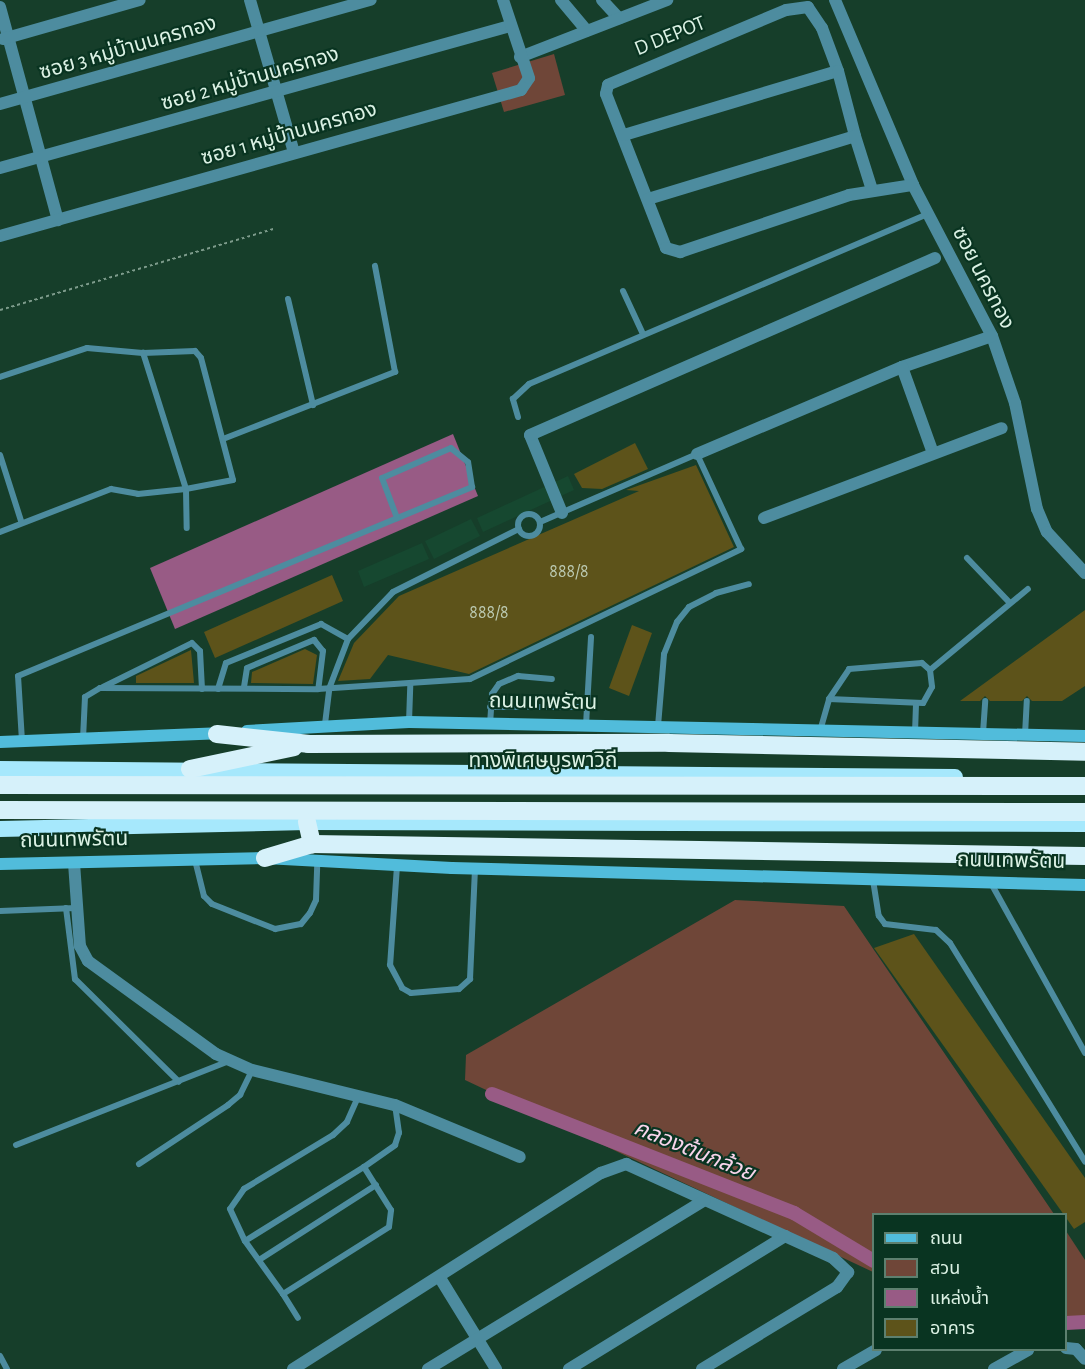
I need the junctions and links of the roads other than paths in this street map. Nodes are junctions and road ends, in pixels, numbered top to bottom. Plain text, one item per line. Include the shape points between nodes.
1 (140, 0) edge
2 (250, 0) edge
3 (371, 0) edge
4 (503, 0) edge
5 (561, 0) edge
6 (602, 0) edge
7 (667, 0) edge
8 (835, 0) edge
9 (0, 7) edge
10 (619, 18) junction
11 (844, 19) junction
12 (510, 26) junction
13 (822, 28) junction
14 (587, 31) junction
15 (258, 32) junction
16 (4, 39) edge
17 (520, 57) junction
18 (838, 71) junction
19 (276, 92) junction
20 (25, 98) junction
21 (0, 105) edge
22 (624, 135) junction
23 (855, 136) junction
24 (294, 152) junction
25 (41, 157) junction
26 (0, 168) edge
27 (913, 184) junction
28 (872, 190) junction
29 (648, 199) junction
30 (928, 214) junction
31 (58, 220) junction
32 (0, 236) edge
33 (934, 258) dead end
34 (375, 266) dead end
35 (623, 291) dead end
36 (288, 299) dead end
37 (643, 334) junction
38 (992, 336) junction
39 (143, 353) junction
40 (902, 368) junction
41 (0, 377) edge
42 (314, 405) junction
43 (518, 417) dead end
44 (1002, 428) dead end
45 (223, 439) junction
46 (933, 453) junction
47 (697, 454) junction
48 (0, 455) edge
49 (186, 489) junction
50 (562, 513) junction
51 (397, 518) junction
52 (764, 518) dead end
53 (21, 521) junction
54 (540, 522) junction
55 (187, 528) dead end
56 (519, 529) junction
57 (0, 532) edge
58 (967, 558) dead end
59 (1085, 573) edge
60 (749, 584) dead end
61 (1028, 588) dead end
62 (1010, 603) junction
63 (591, 638) dead end
64 (348, 639) junction
65 (930, 670) junction
66 (552, 679) dead end
67 (410, 686) junction
68 (244, 687) junction
69 (100, 688) junction
70 (329, 688) junction
71 (218, 689) junction
72 (318, 689) junction
73 (202, 690) junction
74 (829, 699) junction
75 (985, 700) dead end
76 (1027, 701) dead end
77 (916, 705) junction
78 (489, 707) junction
79 (587, 707) junction
80 (408, 722) junction
81 (326, 724) junction
82 (490, 724) junction
83 (586, 725) junction
84 (658, 726) junction
85 (820, 730) junction
86 (915, 733) junction
87 (217, 734) junction
88 (983, 734) junction
89 (1025, 735) junction
90 (1085, 736) edge
91 (83, 740) junction
92 (22, 741) junction
93 (0, 742) edge
94 (309, 744) junction
95 (1085, 752) edge
96 (0, 769) edge
97 (190, 769) junction
98 (1085, 779) edge
99 (0, 785) edge
100 (1085, 786) edge
101 (0, 810) edge
102 (1085, 812) edge
103 (307, 822) junction
104 (1085, 824) edge
105 (0, 829) edge
106 (312, 844) junction
107 (1085, 856) edge
108 (265, 858) junction
109 (195, 860) junction
110 (317, 862) junction
111 (74, 863) junction
112 (0, 864) edge
113 (397, 866) junction
114 (476, 869) junction
115 (873, 880) junction
116 (992, 885) junction
117 (1085, 885) edge
118 (71, 908) junction
119 (0, 911) edge
120 (1085, 1053) edge
121 (229, 1061) junction
122 (252, 1070) junction
123 (179, 1082) junction
124 (358, 1097) junction
125 (395, 1105) junction
126 (16, 1145) dead end
127 (520, 1157) dead end
128 (1085, 1162) edge
129 (139, 1164) dead end
130 (364, 1167) junction
131 (376, 1185) junction
132 (705, 1200) junction
133 (785, 1236) junction
134 (245, 1241) junction
135 (259, 1260) junction
136 (440, 1278) junction
137 (283, 1294) junction
138 (298, 1318) dead end
139 (478, 1339) junction
140 (1067, 1348) edge
141 (874, 1351) edge
142 (1026, 1351) edge
143 (0, 1356) edge
144 (1085, 1359) edge
145 (7, 1369) edge
146 (293, 1369) edge
147 (429, 1369) edge
148 (496, 1369) edge
149 (569, 1369) edge
150 (702, 1369) edge
151 (843, 1369) edge
152 (994, 1369) edge

1 - 16 street
2 - 15 street
3 - 15 street, ซอย 3 หมู่บ้านนครทอง
4 - 12 street
5 - 14 street
6 - 10 street
7 - 10 street
8 - 11 street, ซอย นครทอง
9 - 16 street
10 - 14 street
11 - 13 street
11 - 27 street, ซอย นครทอง
12 - 17 street, ซอย 1 หมู่บ้านนครทอง
12 - 19 street, ซอย 2 หมู่บ้านนครทอง
13 - 18 street, D DEPOT
13 - 22 street, D DEPOT via 813,9 786,10 614,80 606,94
14 - 17 street
15 - 19 street
15 - 20 street, ซอย 3 หมู่บ้านนครทอง
16 - 20 street
17 - 24 street, ซอย 1 หมู่บ้านนครทอง via 529,78 521,90
18 - 22 street
18 - 23 street, D DEPOT
19 - 24 street
19 - 25 street, ซอย 2 หมู่บ้านนครทอง
20 - 21 street, ซอย 3 หมู่บ้านนครทอง
20 - 25 street
22 - 29 street, D DEPOT
23 - 28 street, D DEPOT
23 - 29 street
24 - 31 street, ซอย 1 หมู่บ้านนครทอง
25 - 26 street, ซอย 2 หมู่บ้านนครทอง
25 - 31 street
27 - 28 street, D DEPOT
27 - 30 street, ซอย นครทอง
28 - 29 street, D DEPOT via 669,252
30 - 37 lane
30 - 38 street, ซอย นครทอง
31 - 32 street, ซอย 1 หมู่บ้านนครทอง
33 - 50 street via 530,435
34 - 42 lane via 395,372
35 - 37 lane
36 - 42 lane
37 - 43 lane via 529,384 513,399
38 - 40 street
38 - 59 street, ซอย นครทอง via 1015,403 1038,509 1058,548
39 - 41 lane via 87,348
39 - 45 lane via 188,350 198,354
39 - 49 lane
40 - 46 street
40 - 47 street
42 - 45 lane
44 - 46 street
45 - 49 lane via 233,480
46 - 52 street
47 - 50 lane
47 - 67 lane via 740,543 738,553 470,679
48 - 53 lane
49 - 53 lane via 138,494 101,491
49 - 55 lane
50 - 54 lane
51 - 51 lane via 472,487 468,462 451,448 382,478
51 - 92 lane via 18,676
53 - 57 lane
54 - 56 lane via 533,536
54 - 56 lane via 535,516 524,516
56 - 64 lane via 398,588
58 - 62 lane
60 - 84 lane via 716,592 689,607 677,622 664,654
61 - 62 lane
62 - 65 lane
63 - 79 lane
64 - 70 lane
64 - 71 lane via 321,624 226,663
65 - 74 lane via 921,663 849,669
65 - 77 lane via 929,699
66 - 78 lane via 508,679 492,694
67 - 70 lane
67 - 80 lane
68 - 71 lane
68 - 72 lane
68 - 72 lane via 247,668 314,640 323,651
69 - 73 lane
69 - 73 lane via 192,644 200,651
69 - 91 lane via 85,697
70 - 72 lane
70 - 81 lane
71 - 73 lane
74 - 77 lane
74 - 85 lane
75 - 88 lane
76 - 89 lane
77 - 86 lane
78 - 79 lane
78 - 82 lane
79 - 83 lane
80 - 81 main road, ถนนเทพรัตน
80 - 82 main road, ถนนเทพรัตน
81 - 87 main road, ถนนเทพรัตน
82 - 83 main road, ถนนเทพรัตน
83 - 84 main road, ถนนเทพรัตน
84 - 85 main road, ถนนเทพรัตน
85 - 86 main road, ถนนเทพรัตน
86 - 88 main road, ถนนเทพรัตน
87 - 91 main road, ถนนเทพรัตน
87 - 94 highway
88 - 89 main road, ถนนเทพรัตน
89 - 90 main road, ถนนเทพรัตน
91 - 92 main road, ถนนเทพรัตน
92 - 93 main road, ถนนเทพรัตน
94 - 95 highway via 669,743
94 - 97 highway
96 - 97 highway
97 - 98 highway
99 - 100 highway, ทางพิเศษบูรพาวิถี
101 - 102 highway
103 - 104 highway, ถนนเทพรัตน
103 - 105 highway, ถนนเทพรัตน
103 - 106 highway
106 - 107 highway
106 - 108 highway
108 - 109 main road, ถนนเทพรัตน
108 - 110 main road, ถนนเทพรัตน
109 - 110 lane via 204,896 212,904 275,929 302,924 310,913 316,900
109 - 111 main road, ถนนเทพรัตน
110 - 113 main road, ถนนเทพรัตน
111 - 112 main road, ถนนเทพรัตน
111 - 118 street
113 - 114 main road, ถนนเทพรัตน
113 - 114 lane via 390,965 402,988 411,993 459,989 470,979 474,969
114 - 115 main road, ถนนเทพรัตน
115 - 116 main road, ถนนเทพรัตน
115 - 128 lane via 879,916 885,924 936,930 950,943
116 - 117 main road, ถนนเทพรัตน
116 - 120 lane
118 - 119 lane
118 - 121 street via 80,946 88,961
118 - 123 lane via 75,979
121 - 122 street
121 - 123 lane
122 - 124 street
122 - 129 lane via 240,1095 228,1105
123 - 126 lane
124 - 125 street
124 - 134 lane via 346,1122 333,1135 235,1198 230,1209 233,1223
125 - 127 street
125 - 130 lane via 399,1133 394,1145
130 - 131 lane
130 - 134 lane
131 - 135 lane
131 - 137 lane via 391,1210 389,1227
132 - 133 street
132 - 136 street via 641,1169 615,1166
132 - 139 street
133 - 149 street
133 - 150 street via 844,1264 847,1278
134 - 135 lane
135 - 137 lane
136 - 139 street
136 - 146 street
137 - 138 lane
139 - 147 street
139 - 148 street
140 - 144 street via 1076,1349
141 - 151 street
142 - 152 street
143 - 145 lane

